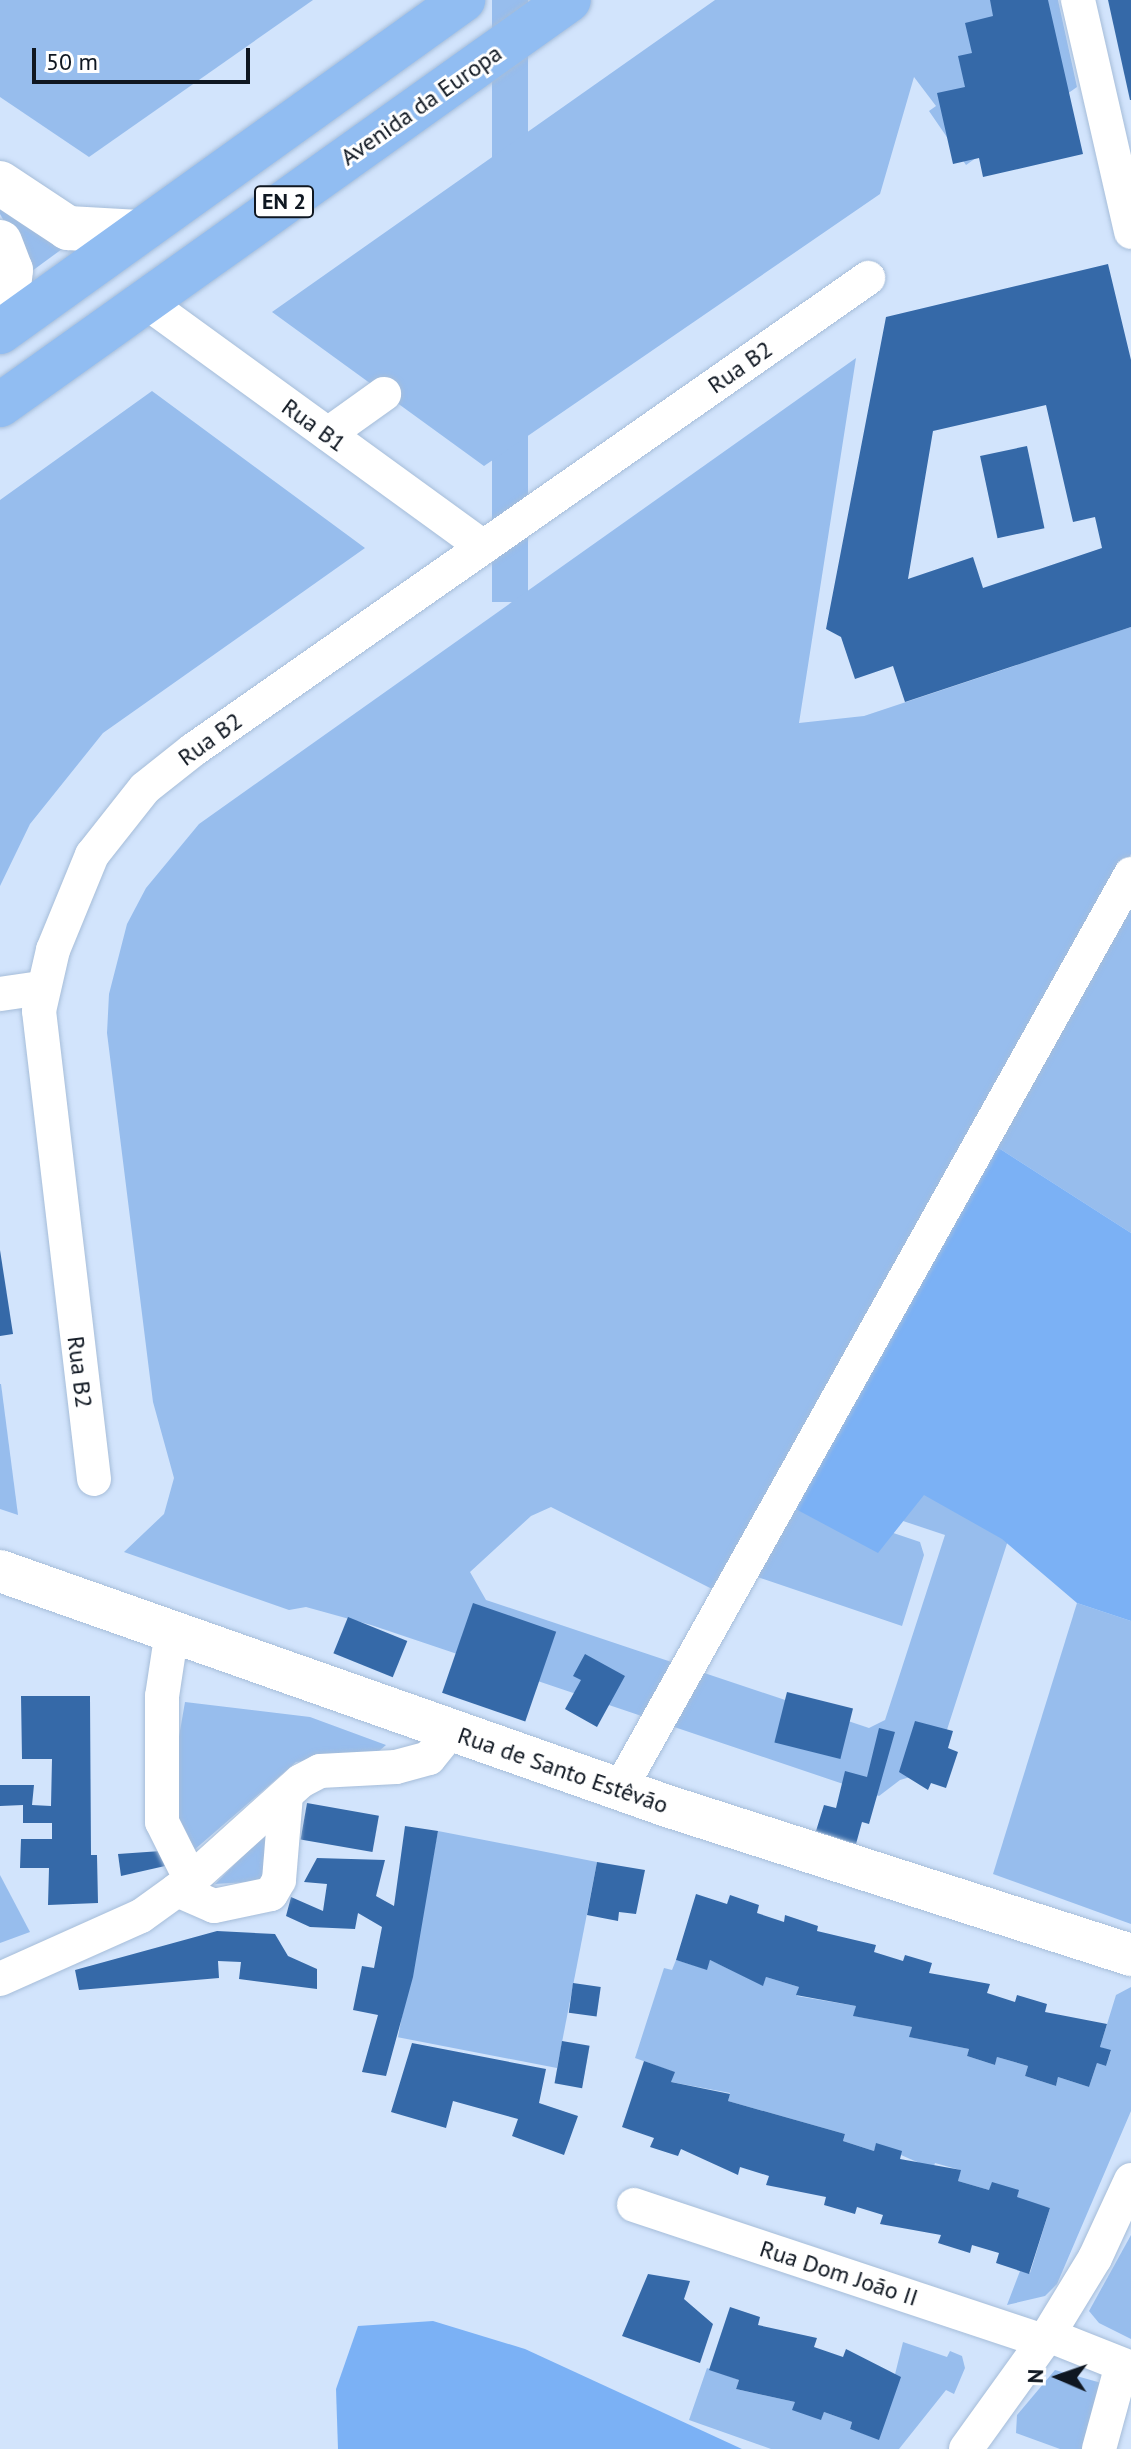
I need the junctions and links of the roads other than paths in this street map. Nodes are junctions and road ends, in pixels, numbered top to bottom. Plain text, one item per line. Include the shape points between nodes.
1 (463, 0) edge
2 (569, 0) edge
3 (1078, 0) edge
4 (0, 183) edge
5 (139, 232) junction
6 (1131, 232) edge
7 (0, 242) edge
8 (868, 278) dead end
9 (146, 302) junction
10 (2, 331) edge
11 (384, 394) dead end
12 (0, 405) edge
13 (328, 434) junction
14 (483, 547) junction
15 (1131, 874) edge
16 (41, 988) junction
17 (0, 994) edge
18 (94, 1479) dead end
19 (0, 1571) edge
20 (172, 1631) junction
21 (451, 1731) junction
22 (620, 1789) junction
23 (286, 1795) junction
24 (184, 1885) junction
25 (1131, 1955) edge
26 (0, 1979) edge
27 (1131, 2180) edge
28 (634, 2205) dead end
29 (1046, 2338) junction
30 (1126, 2366) edge
31 (966, 2449) edge
32 (1099, 2449) edge

1 - 5 main road, EN 2
2 - 9 main road, Avenida da Europa / EN 2
3 - 6 street
4 - 5 main road via 68,228
5 - 10 main road, EN 2
7 - 10 main road via 11,270
8 - 14 street, Rua B2
9 - 12 main road, Avenida da Europa / EN 2
9 - 13 street, Rua B1
11 - 13 street
13 - 14 street, Rua B1
14 - 16 street, Rua B2 via 145,788 92,855
15 - 22 street
16 - 17 street
16 - 18 street, Rua B2 via 42,1070
19 - 20 street, Rua de Santo Estêvão
20 - 21 street, Rua de Santo Estêvão
20 - 24 street via 162,1696 162,1822
21 - 22 street, Rua de Santo Estêvão
21 - 23 street via 429,1758 396,1767 320,1771
22 - 25 street, Rua de Santo Estêvão
23 - 24 street
23 - 24 street via 282,1859 271,1894 214,1906
24 - 26 street via 141,1916
27 - 29 street via 1095,2258
28 - 29 street, Rua Dom João II
29 - 30 street, Rua Dom João II
29 - 31 street
30 - 32 street

